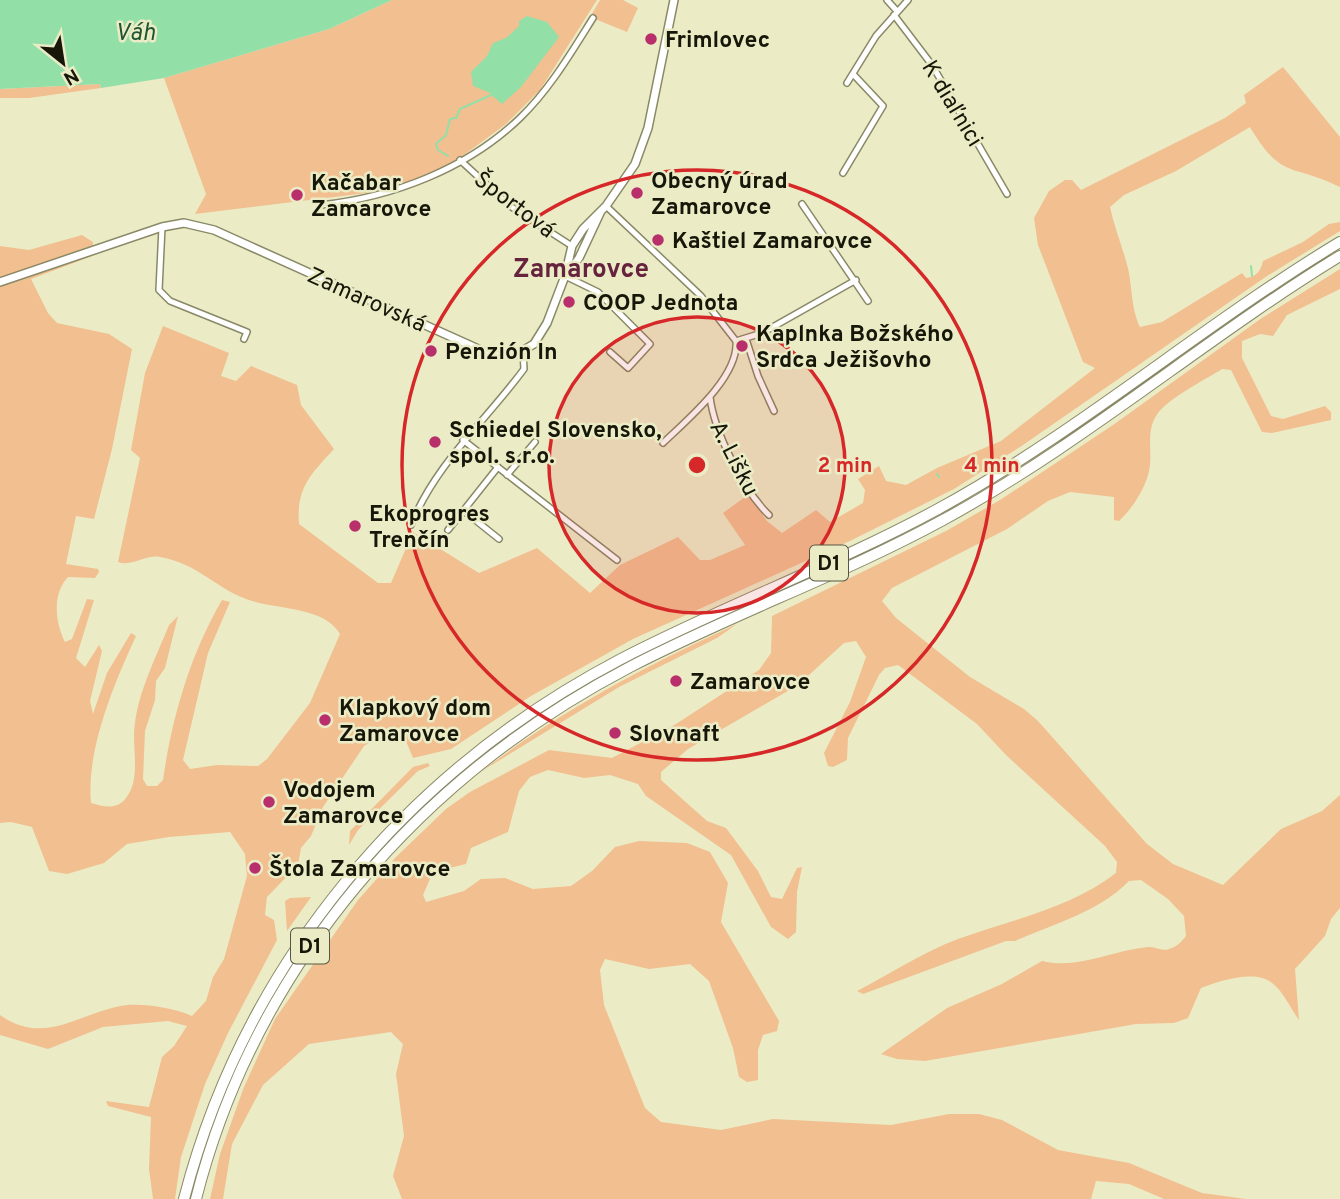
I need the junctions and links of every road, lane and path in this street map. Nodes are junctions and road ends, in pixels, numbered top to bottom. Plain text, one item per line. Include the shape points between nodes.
1 (674, 0) edge
2 (887, 0) edge
3 (908, 0) edge
4 (895, 13) junction
5 (593, 18) dead end
6 (853, 74) junction
7 (847, 83) dead end
8 (460, 160) junction
9 (843, 173) dead end
10 (1007, 194) dead end
11 (802, 204) dead end
12 (321, 205) dead end
13 (604, 209) junction
14 (162, 227) junction
15 (1340, 242) edge
16 (572, 246) junction
17 (1340, 256) edge
18 (565, 276) junction
19 (856, 280) junction
20 (0, 282) edge
21 (868, 301) dead end
22 (244, 339) dead end
23 (746, 339) junction
24 (736, 341) junction
25 (523, 352) junction
26 (610, 352) dead end
27 (710, 397) junction
28 (774, 411) dead end
29 (463, 440) junction
30 (535, 442) dead end
31 (663, 443) dead end
32 (498, 467) junction
33 (507, 475) junction
34 (464, 511) junction
35 (769, 515) dead end
36 (411, 525) dead end
37 (448, 530) dead end
38 (499, 539) dead end
39 (617, 561) dead end
40 (184, 1199) edge
41 (196, 1199) edge

1 - 13 main road via 642,147
2 - 4 street, K diaľnici
3 - 4 street
4 - 6 street
4 - 10 street, K diaľnici via 932,65
5 - 8 street, Športová via 558,73 521,117
6 - 7 street
6 - 9 street via 883,106
8 - 12 street, Športová via 398,189
8 - 16 street, Športová via 510,206
11 - 19 street
13 - 16 main road
13 - 18 main road
13 - 24 street via 694,288
14 - 20 main road, Zamarovská
14 - 22 street via 159,290 170,300 247,332
14 - 25 main road, Zamarovská via 184,223 214,230 485,352 505,356
15 - 40 highway, D1 via 994,476 877,540 610,665 528,714 468,758 369,852 287,961 233,1060
16 - 18 main road
17 - 41 highway, D1 via 1233,324 1001,485 884,550 629,668 543,717 463,777 360,880 291,976 230,1095
18 - 25 main road via 542,332
18 - 26 street via 598,292 650,344 628,368
19 - 21 street
19 - 23 street
23 - 24 street
23 - 28 street
24 - 27 street, A. Lišku via 735,358
25 - 29 street via 524,369
27 - 31 street, A. Lišku
27 - 35 street, A. Lišku via 718,431 749,491
29 - 32 street
29 - 36 street via 432,481
30 - 33 street
32 - 33 street
32 - 34 street
33 - 39 street
34 - 37 street
34 - 38 street

